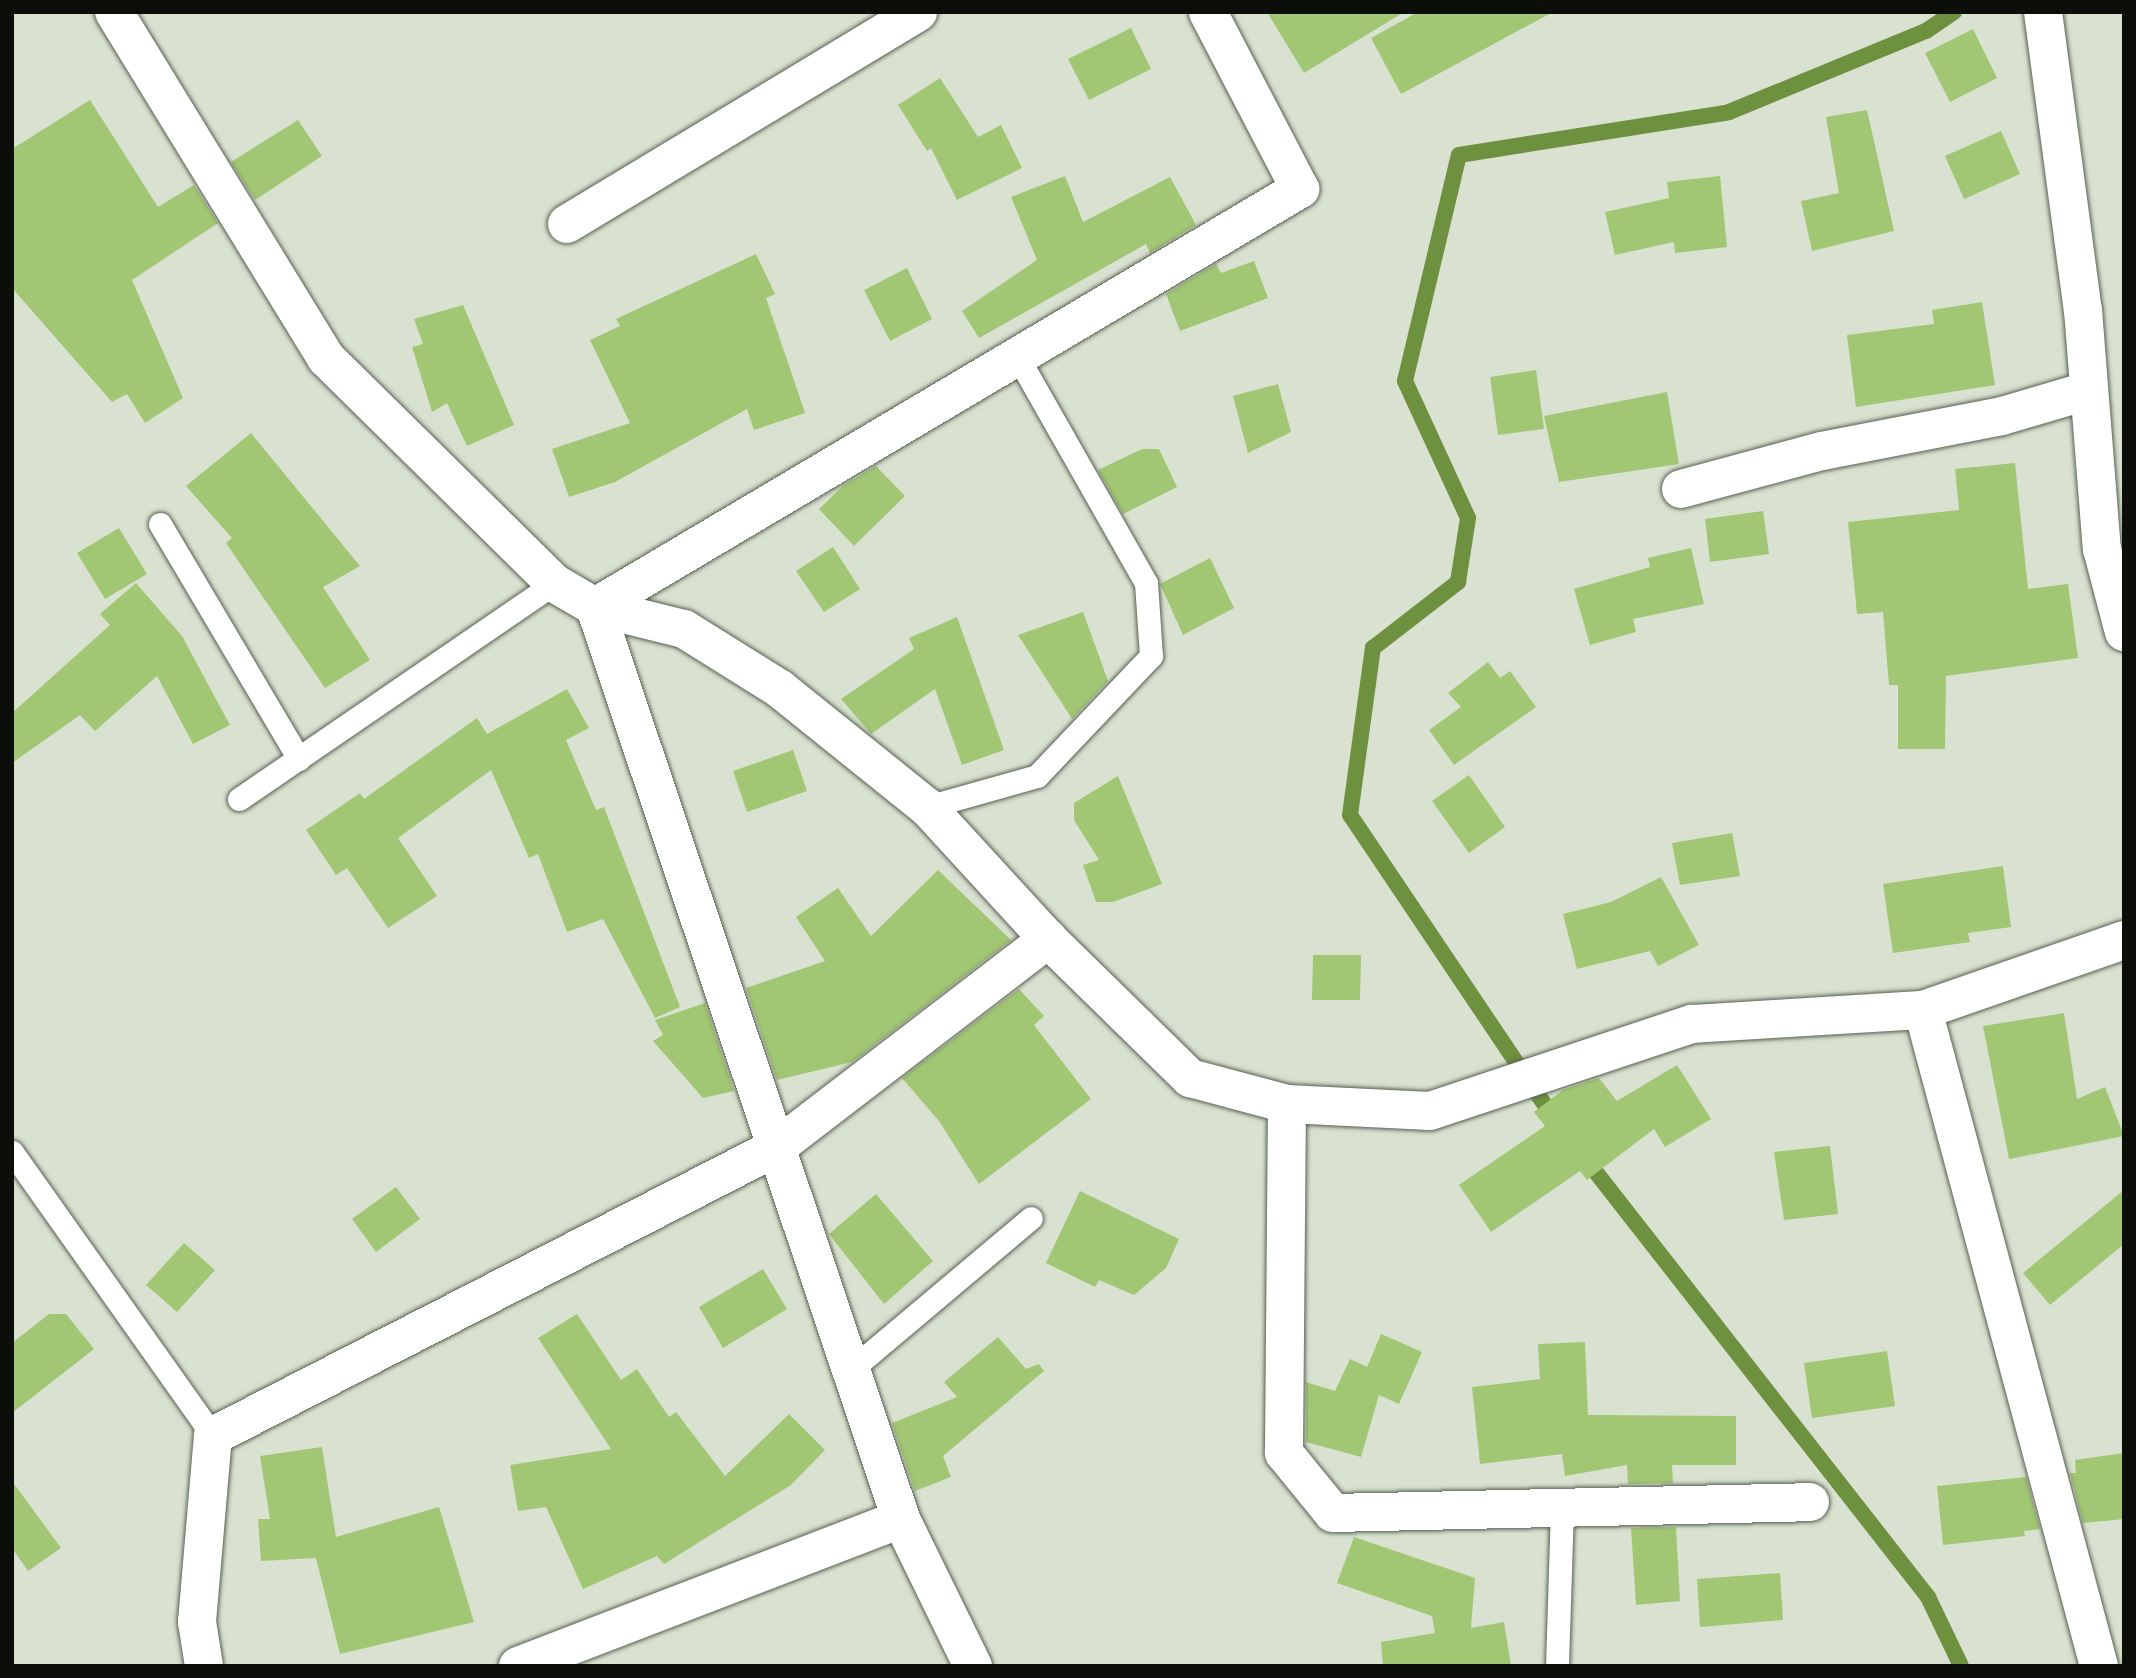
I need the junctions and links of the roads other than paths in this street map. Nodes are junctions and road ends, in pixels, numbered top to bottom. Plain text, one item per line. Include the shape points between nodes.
1 (114, 12) edge
2 (918, 12) edge
3 (1208, 12) edge
4 (2043, 12) edge
5 (567, 224) dead end
6 (1017, 356) junction
7 (2087, 391) junction
8 (1681, 489) dead end
9 (159, 524) dead end
10 (554, 583) junction
11 (595, 607) junction
12 (2124, 632) edge
13 (299, 759) junction
14 (239, 799) dead end
15 (927, 807) junction
16 (1048, 939) junction
17 (2124, 940) edge
18 (1923, 1010) junction
19 (1287, 1104) junction
20 (777, 1147) junction
21 (12, 1152) edge
22 (1031, 1218) dead end
23 (854, 1367) junction
24 (213, 1436) junction
25 (1810, 1502) dead end
26 (1562, 1508) junction
27 (901, 1519) junction
28 (204, 1666) edge
29 (518, 1666) edge
30 (973, 1666) edge
31 (1557, 1666) edge
32 (2099, 1666) edge

1 - 10 street via 326,358
2 - 5 street
3 - 6 street via 1300,189
4 - 7 street via 2083,310
6 - 11 street
6 - 15 lane via 1146,583 1151,656 1037,776
7 - 8 street via 2002,416 1822,451
7 - 12 street via 2102,549
9 - 13 lane
10 - 11 street
10 - 13 lane
11 - 15 street via 684,629 780,689
11 - 20 street
13 - 14 lane
15 - 16 street
16 - 19 street via 1190,1078
16 - 20 street
17 - 18 street
18 - 19 street via 1692,1024 1430,1111
18 - 32 street
19 - 26 street via 1284,1453 1333,1513
20 - 23 street
20 - 24 street
21 - 24 lane
22 - 23 lane
23 - 27 street
24 - 28 street via 197,1622
25 - 26 street
26 - 31 lane
27 - 29 street
27 - 30 street

